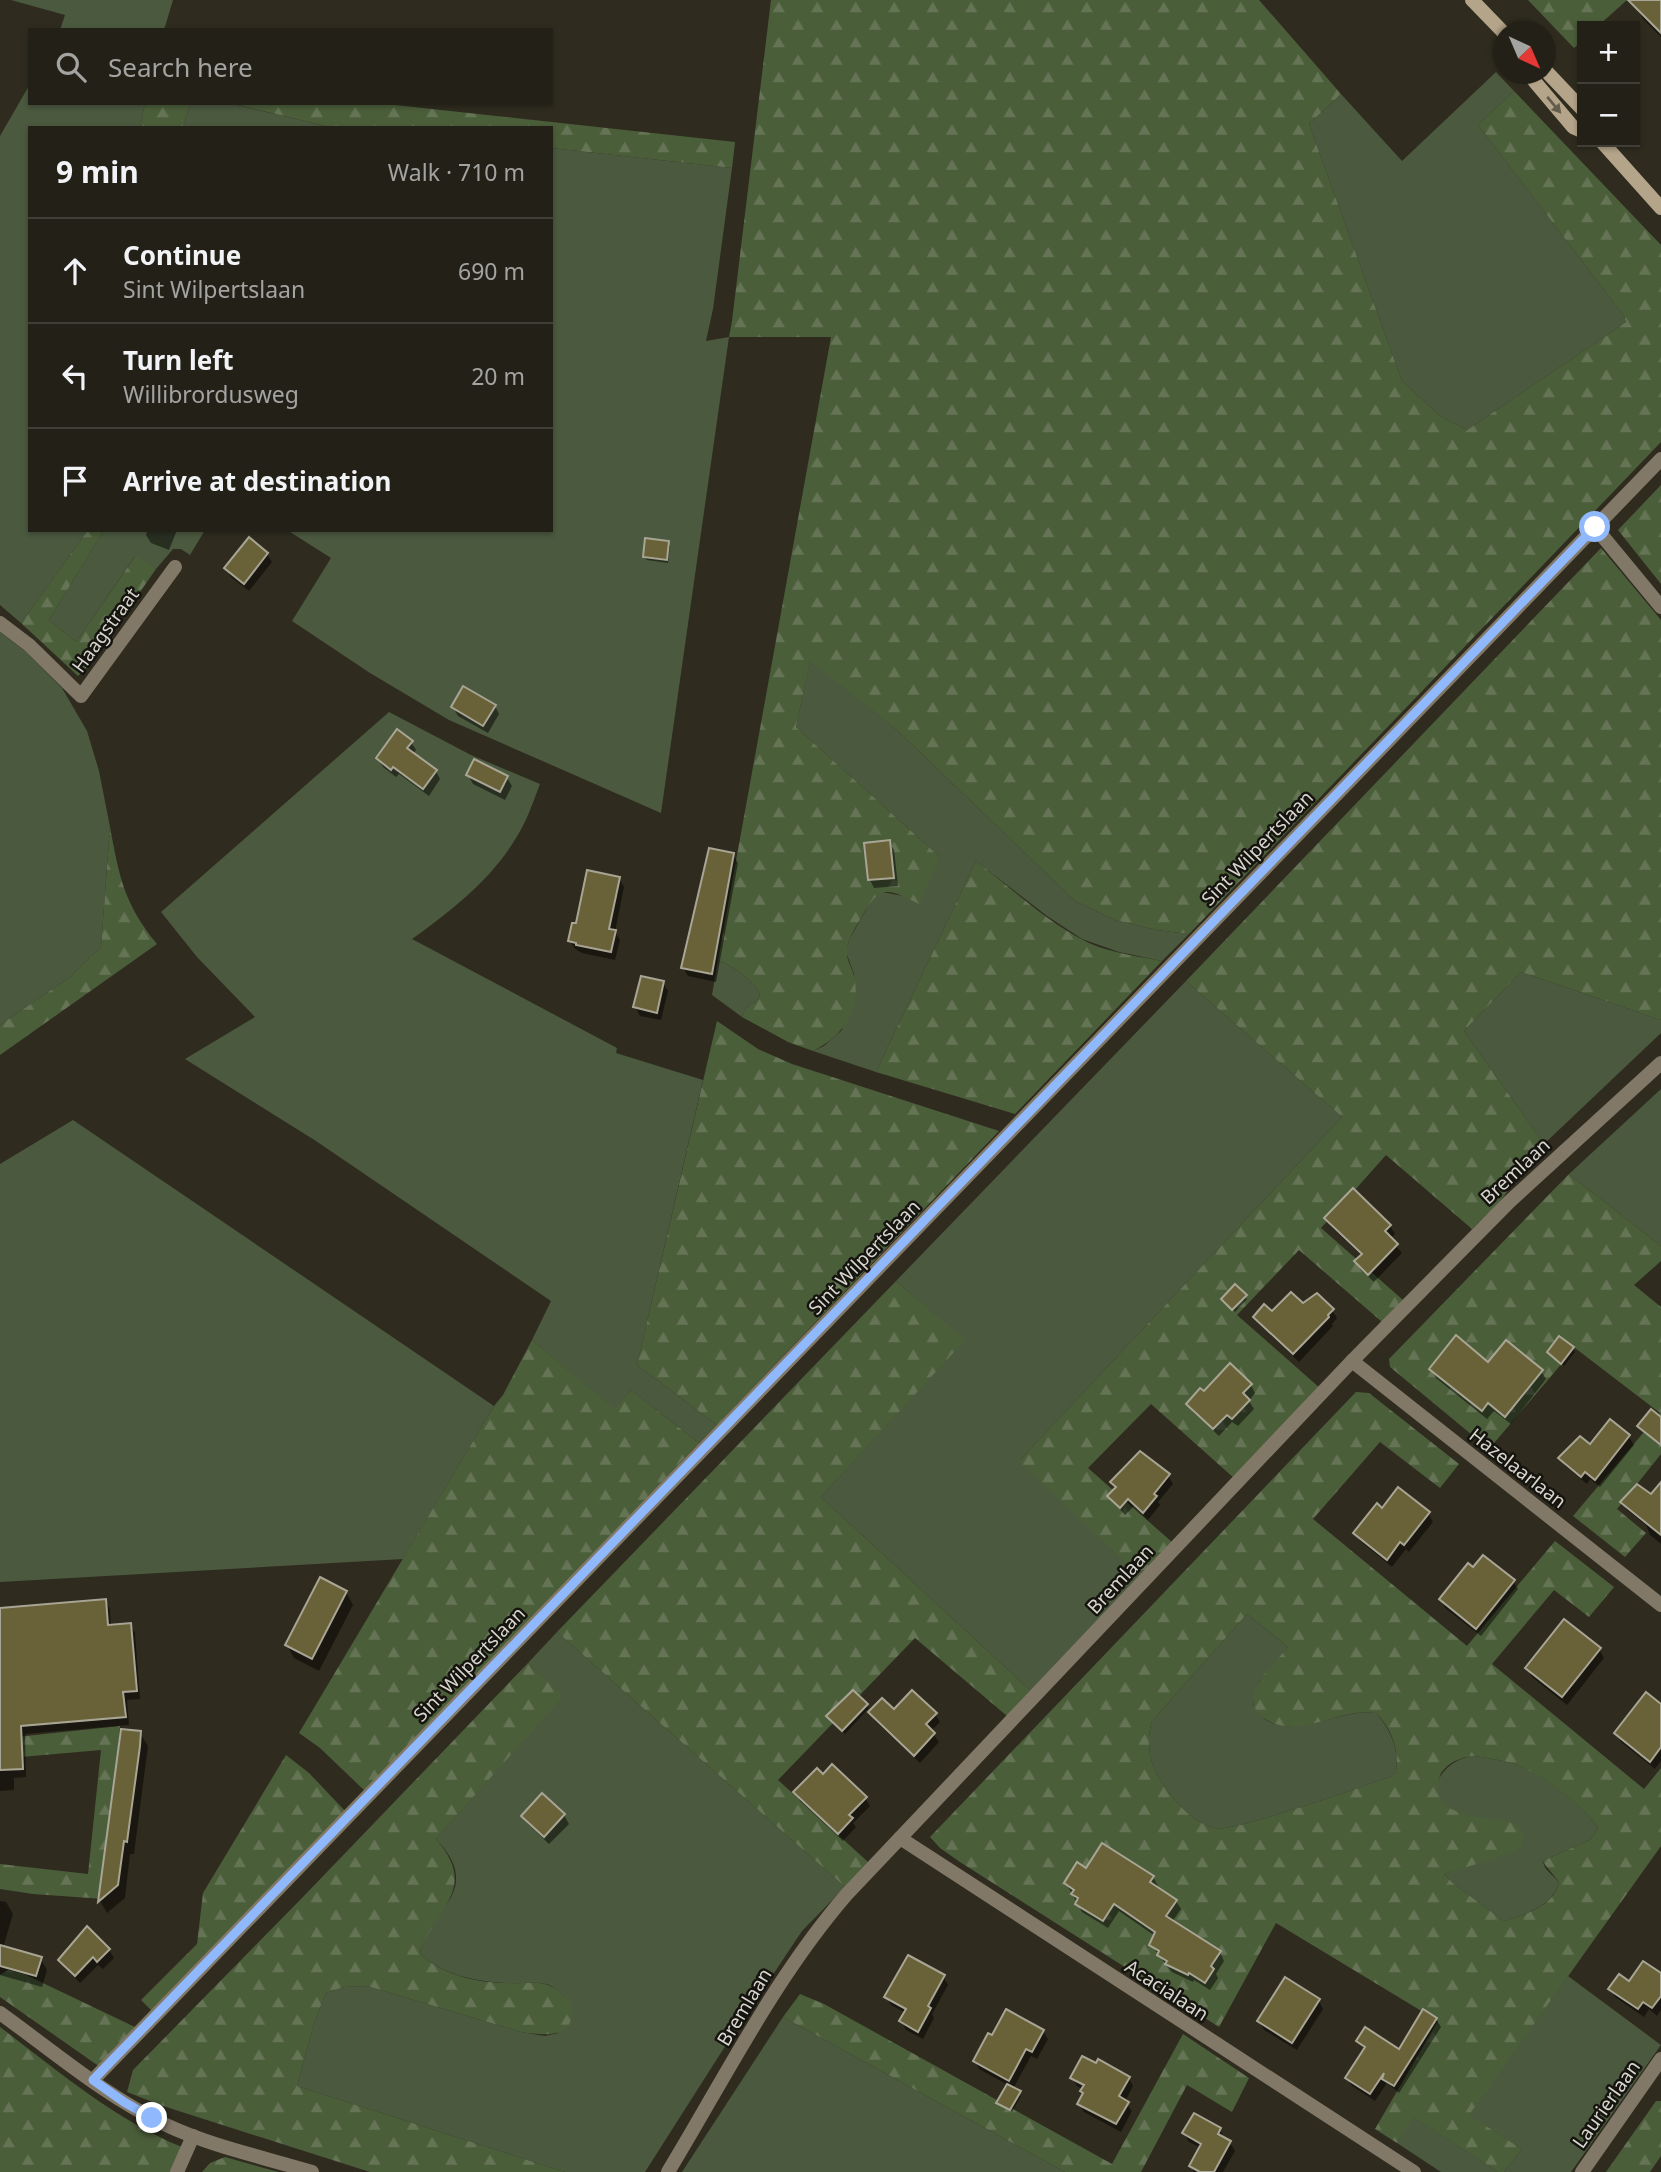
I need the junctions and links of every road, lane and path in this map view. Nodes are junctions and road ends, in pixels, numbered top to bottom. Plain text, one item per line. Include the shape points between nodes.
1 (1472, 0) edge
2 (1493, 22) edge
3 (1556, 82) edge
4 (1537, 84) edge
5 (1577, 104) edge
6 (1577, 129) edge
7 (1606, 147) edge
8 (1661, 208) edge
9 (1661, 459) edge
10 (1595, 527) junction
11 (175, 566) dead end
12 (1661, 607) edge
13 (0, 623) edge
14 (1661, 1063) edge
15 (1352, 1361) junction
16 (1661, 1605) edge
17 (900, 1838) junction
18 (0, 2013) edge
19 (1659, 2065) edge
20 (93, 2080) junction
21 (193, 2136) junction
22 (177, 2172) edge
23 (312, 2172) edge
24 (668, 2172) edge
25 (1414, 2172) edge
26 (1582, 2172) edge

1 - 2 main road
3 - 5 main road
4 -> 6 main road
7 - 8 main road
9 - 10 street, Sint Wilpertslaan
10 - 12 street
10 - 20 street, Sint Wilpertslaan
11 - 13 street, Haagstraat via 81,696
14 - 15 street, Bremlaan via 1509,1202
15 - 16 street, Hazelaarlaan
15 - 17 street, Bremlaan
17 - 24 street, Bremlaan via 816,1931
17 - 25 street, Acacialaan
18 - 20 street
19 - 26 street, Laurierlaan
20 - 21 street via 124,2102
21 - 22 street
21 - 23 street

